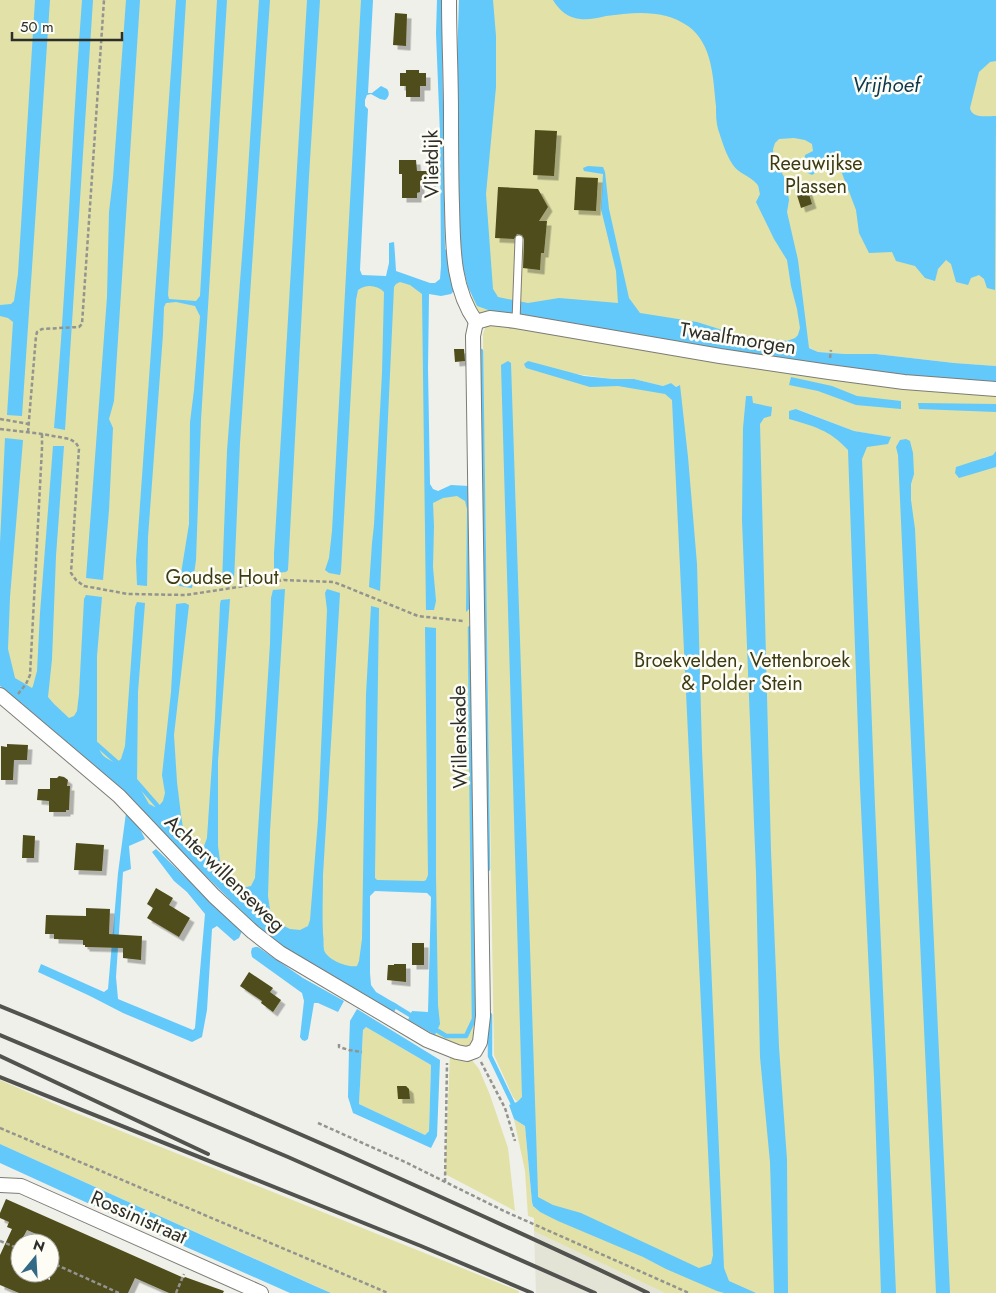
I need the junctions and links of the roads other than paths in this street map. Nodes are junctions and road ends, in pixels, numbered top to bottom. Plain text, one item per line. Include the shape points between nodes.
1 (449, 0) edge
2 (519, 239) dead end
3 (516, 319) junction
4 (476, 322) junction
5 (996, 389) edge
6 (0, 695) edge
7 (475, 1051) joint
8 (0, 1185) edge
9 (261, 1293) edge

1 - 4 street, Vlietdijk via 453,252 459,285
2 - 3 lane
3 - 4 street, Twaalfmorgen via 490,318
3 - 5 street, Twaalfmorgen via 829,372
4 - 7 street, Willenskade via 473,336 483,1016 480,1042
6 - 7 street, Achterwillenseweg via 119,796 214,896 280,954 426,1040 457,1052 467,1054
8 - 9 street, Rossinistraat via 21,1186

